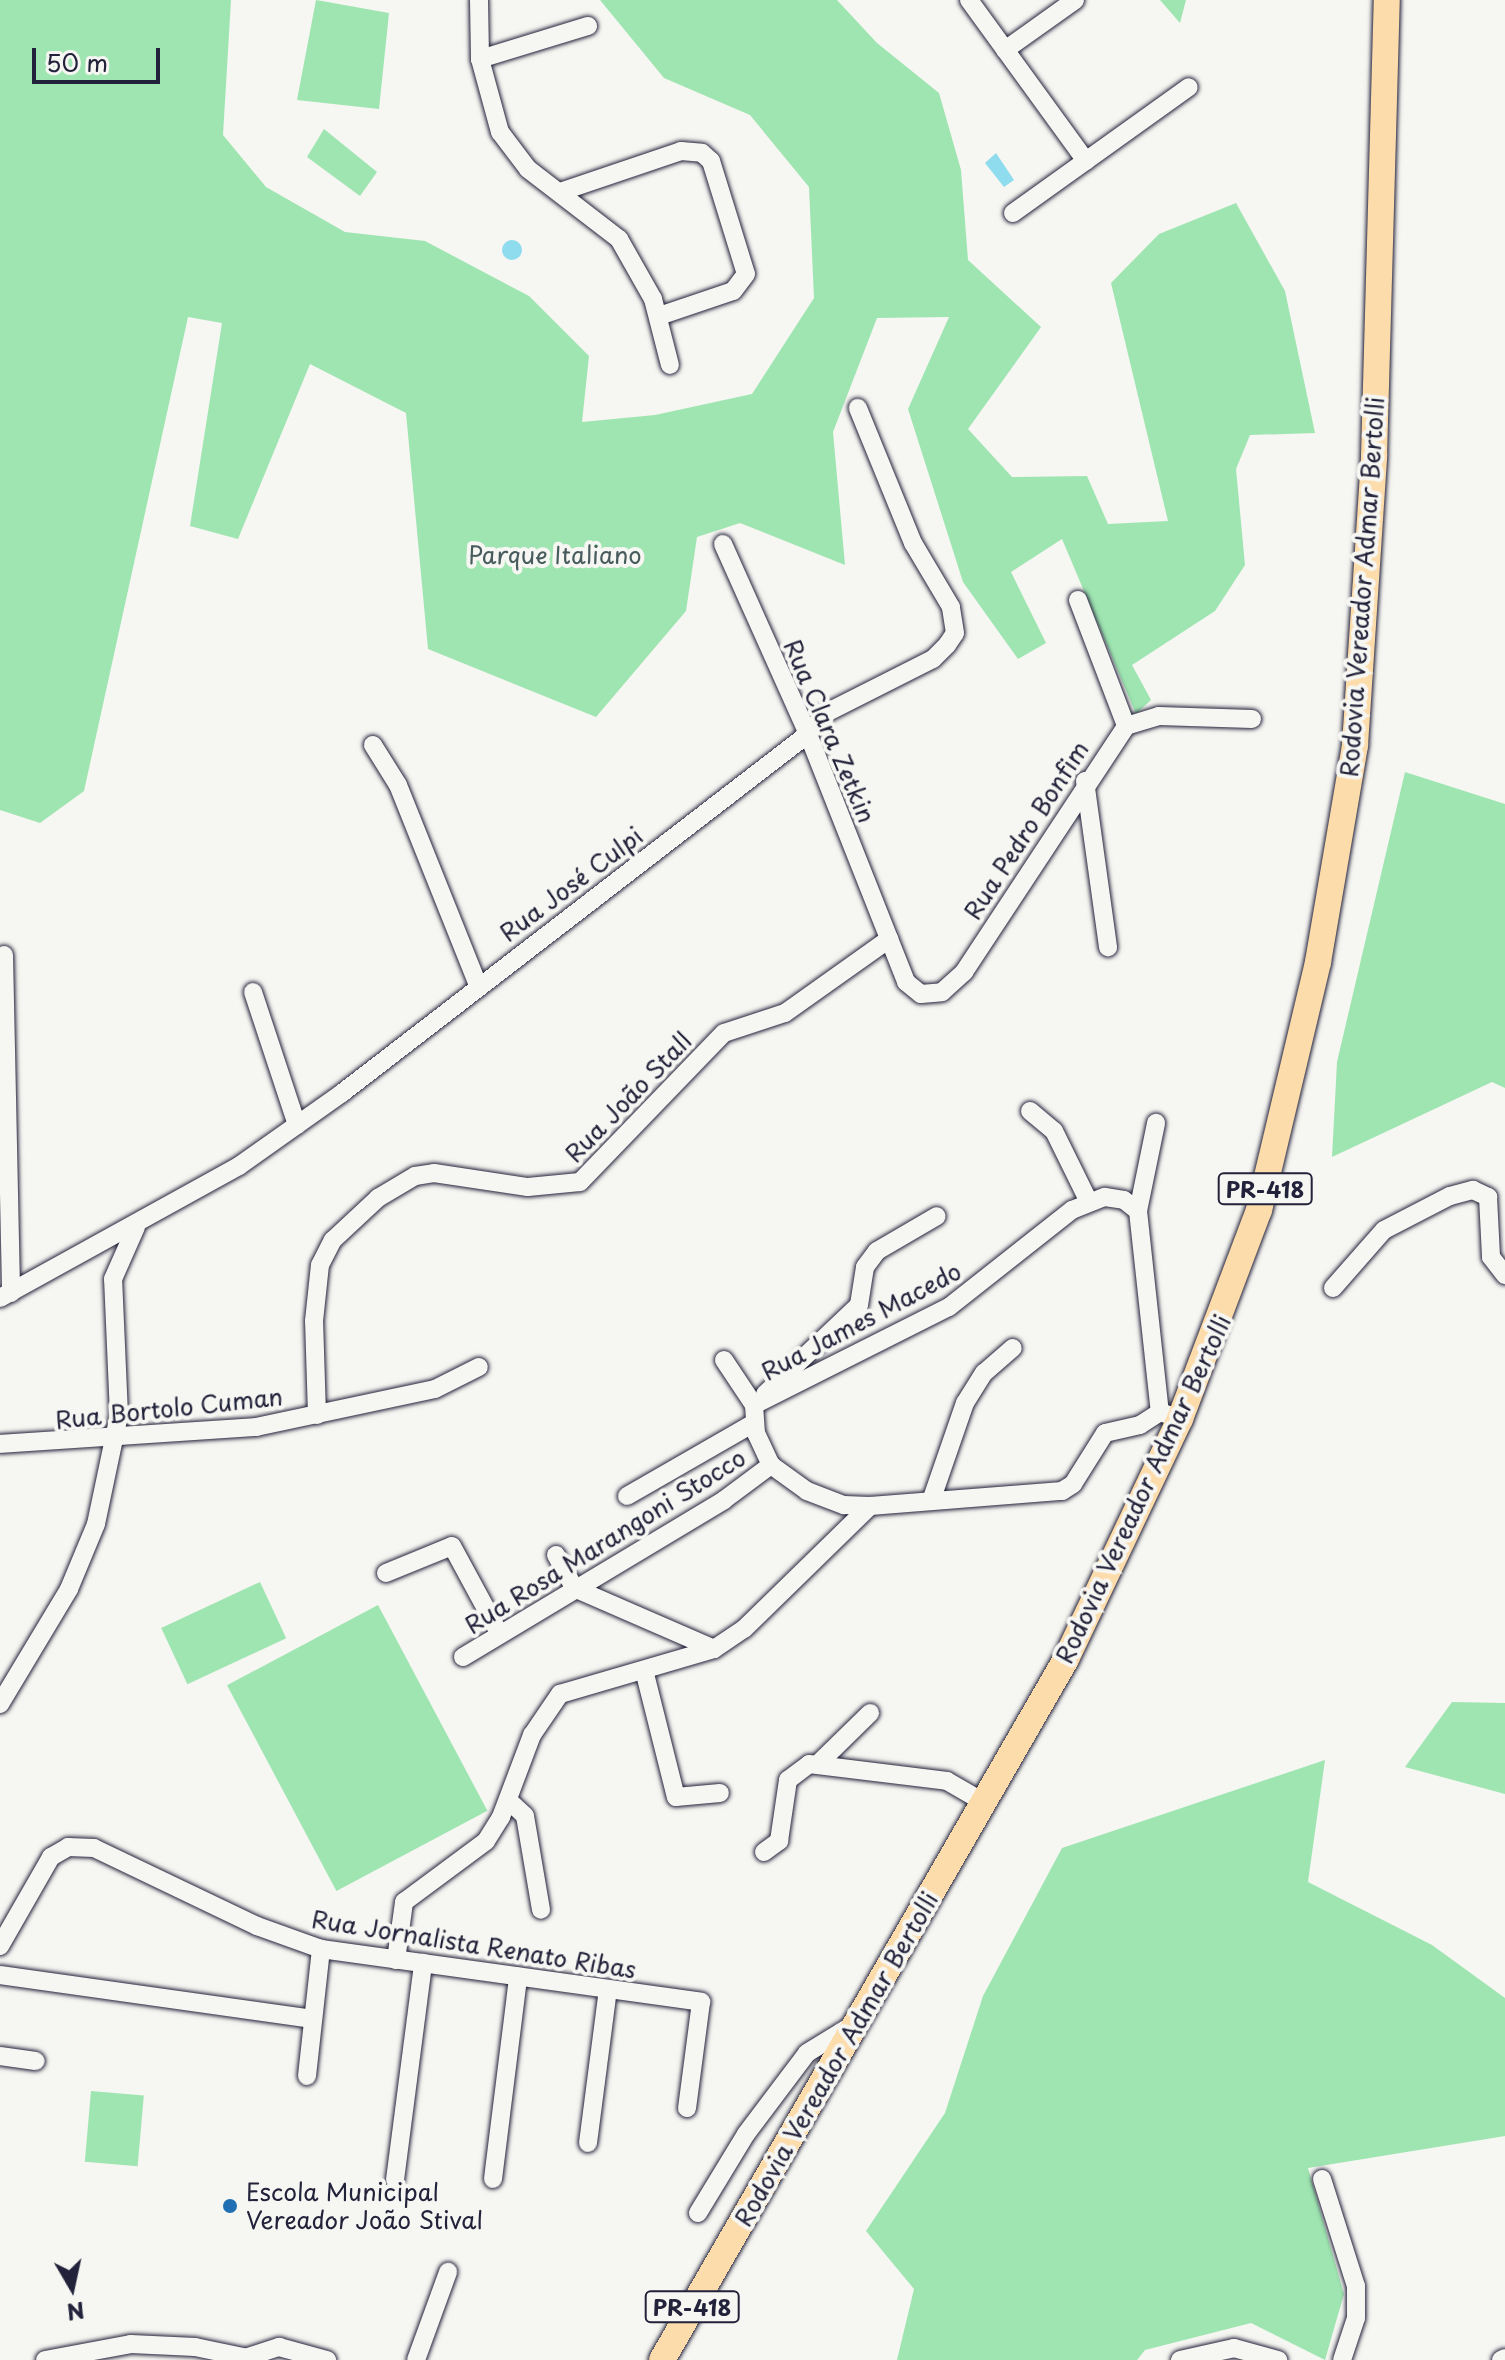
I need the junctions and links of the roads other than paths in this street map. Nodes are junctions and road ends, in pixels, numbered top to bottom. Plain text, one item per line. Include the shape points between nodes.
1 (479, 0) edge
2 (969, 0) edge
3 (1075, 0) edge
4 (1387, 0) edge
5 (588, 26) dead end
6 (1005, 50) junction
7 (480, 59) junction
8 (1189, 87) dead end
9 (1086, 161) junction
10 (560, 192) junction
11 (1013, 213) dead end
12 (659, 316) junction
13 (670, 365) dead end
14 (858, 408) dead end
15 (723, 544) dead end
16 (1078, 600) dead end
17 (1252, 719) dead end
18 (1126, 726) junction
19 (808, 734) junction
20 (373, 745) dead end
21 (1085, 781) junction
22 (889, 939) junction
23 (1108, 947) dead end
24 (4, 955) dead end
25 (478, 985) junction
26 (253, 992) dead end
27 (1030, 1111) dead end
28 (1156, 1123) dead end
29 (297, 1125) junction
30 (1088, 1200) junction
31 (1138, 1211) junction
32 (937, 1216) dead end
33 (136, 1227) junction
34 (1505, 1275) edge
35 (1333, 1288) dead end
36 (6, 1296) edge
37 (1013, 1348) dead end
38 (724, 1360) dead end
39 (479, 1367) dead end
40 (754, 1414) junction
41 (317, 1415) junction
42 (1170, 1416) junction
43 (116, 1440) junction
44 (0, 1444) edge
45 (771, 1465) junction
46 (627, 1496) dead end
47 (931, 1501) junction
48 (870, 1506) junction
49 (556, 1555) dead end
50 (386, 1573) dead end
51 (574, 1588) junction
52 (499, 1633) junction
53 (714, 1649) junction
54 (463, 1657) dead end
55 (644, 1670) junction
56 (0, 1704) edge
57 (870, 1713) dead end
58 (818, 1764) junction
59 (720, 1793) dead end
60 (508, 1800) junction
61 (985, 1803) junction
62 (764, 1852) dead end
63 (541, 1910) dead end
64 (0, 1946) edge
65 (321, 1949) junction
66 (396, 1960) junction
67 (423, 1963) junction
68 (0, 1975) edge
69 (518, 1977) junction
70 (608, 1990) junction
71 (313, 2019) junction
72 (859, 2022) junction
73 (0, 2056) edge
74 (36, 2061) dead end
75 (307, 2076) dead end
76 (687, 2108) dead end
77 (588, 2143) dead end
78 (493, 2179) dead end
79 (1322, 2179) dead end
80 (395, 2180) dead end
81 (698, 2213) dead end
82 (722, 2255) junction
83 (448, 2272) dead end
84 (196, 2353) edge
85 (253, 2359) edge
86 (45, 2360) edge
87 (327, 2360) edge
88 (416, 2360) edge
89 (662, 2360) edge
90 (681, 2360) edge
91 (1180, 2360) edge
92 (1278, 2360) edge
93 (1342, 2360) edge

1 - 7 street
2 - 6 street
3 - 6 street
4 - 42 highway, Rodovia Vereador Admar Bertolli / PR-418 via 1374,457 1355,745 1318,962 1259,1210
5 - 7 street
6 - 9 street
7 - 10 street via 500,132 528,169
8 - 9 street
9 - 11 street
10 - 12 street via 619,239
10 - 12 street via 681,151 702,153 711,161 746,274 733,291
12 - 13 street
14 - 19 street, Rua José Culpi via 913,543 951,607 955,633 933,659 824,714
15 - 19 street, Rua Clara Zetkin
16 - 18 street
17 - 18 street via 1159,716
18 - 21 street, Rua Pedro Bonfim
19 - 22 street, Rua Clara Zetkin
19 - 25 street, Rua José Culpi
20 - 25 street via 398,785
21 - 22 street, Rua Pedro Bonfim via 954,984 930,996 914,991
21 - 23 street
22 - 41 street, Rua João Stall via 785,1013 724,1033 580,1182 528,1187 434,1173 415,1176 378,1198 333,1240 320,1265 314,1321
24 - 36 street
25 - 29 street, Rua José Culpi
26 - 29 street
27 - 30 street via 1054,1131
28 - 31 street
29 - 33 street, Rua José Culpi
30 - 31 street via 1124,1200
30 - 40 street, Rua James Macedo via 949,1307
31 - 42 street
32 - 40 street via 877,1251 865,1267 859,1305
33 - 36 street, Rua José Culpi
33 - 43 street via 119,1259 111,1299
34 - 35 street via 1491,1257 1488,1197 1473,1190 1384,1230
37 - 47 street via 984,1373 965,1403
38 - 40 street
39 - 41 street, Rua Bortolo Cuman via 435,1389
40 - 45 street
40 - 46 street
41 - 43 street, Rua Bortolo Cuman via 256,1427
42 - 47 street via 1105,1433 1073,1484 1062,1491
42 - 61 highway, Rodovia Vereador Admar Bertolli / PR-418 via 1066,1659
43 - 44 street, Rua Bortolo Cuman
43 - 56 street via 78,1569
45 - 48 street via 807,1491 844,1505
45 - 51 street, Rua Rosa Marangoni Stocco via 724,1500
47 - 48 street
48 - 53 street via 744,1629
49 - 51 street
50 - 52 street via 452,1546
51 - 52 street, Rua Rosa Marangoni Stocco
51 - 53 street
52 - 54 street, Rua Rosa Marangoni Stocco
53 - 55 street
55 - 59 street via 676,1797
55 - 60 street via 560,1694 532,1735
57 - 58 street
58 - 61 street via 947,1781
58 - 62 street via 796,1770 786,1788 779,1841
60 - 63 street via 525,1816
60 - 66 street via 486,1841 404,1902
61 - 72 highway, Rodovia Vereador Admar Bertolli / PR-418
64 - 65 street, Rua Jornalista Renato Ribas via 45,1865 68,1847 109,1854 257,1926
65 - 66 street, Rua Jornalista Renato Ribas
65 - 71 street
66 - 67 street, Rua Jornalista Renato Ribas
67 - 69 street, Rua Jornalista Renato Ribas
67 - 80 street
68 - 71 street
69 - 70 street, Rua Jornalista Renato Ribas
69 - 78 street
70 - 76 street, Rua Jornalista Renato Ribas via 701,2002
70 - 77 street
71 - 75 street
72 - 81 street via 807,2053 746,2134
72 - 82 highway, Rodovia Vereador Admar Bertolli / PR-418
73 - 74 street
79 - 93 street via 1356,2286 1356,2318
82 - 89 highway, Rodovia Vereador Admar Bertolli / PR-418
82 - 90 highway
83 - 88 street
84 - 85 street
84 - 86 street via 131,2344
85 - 87 street via 279,2347
91 - 92 street via 1234,2348

